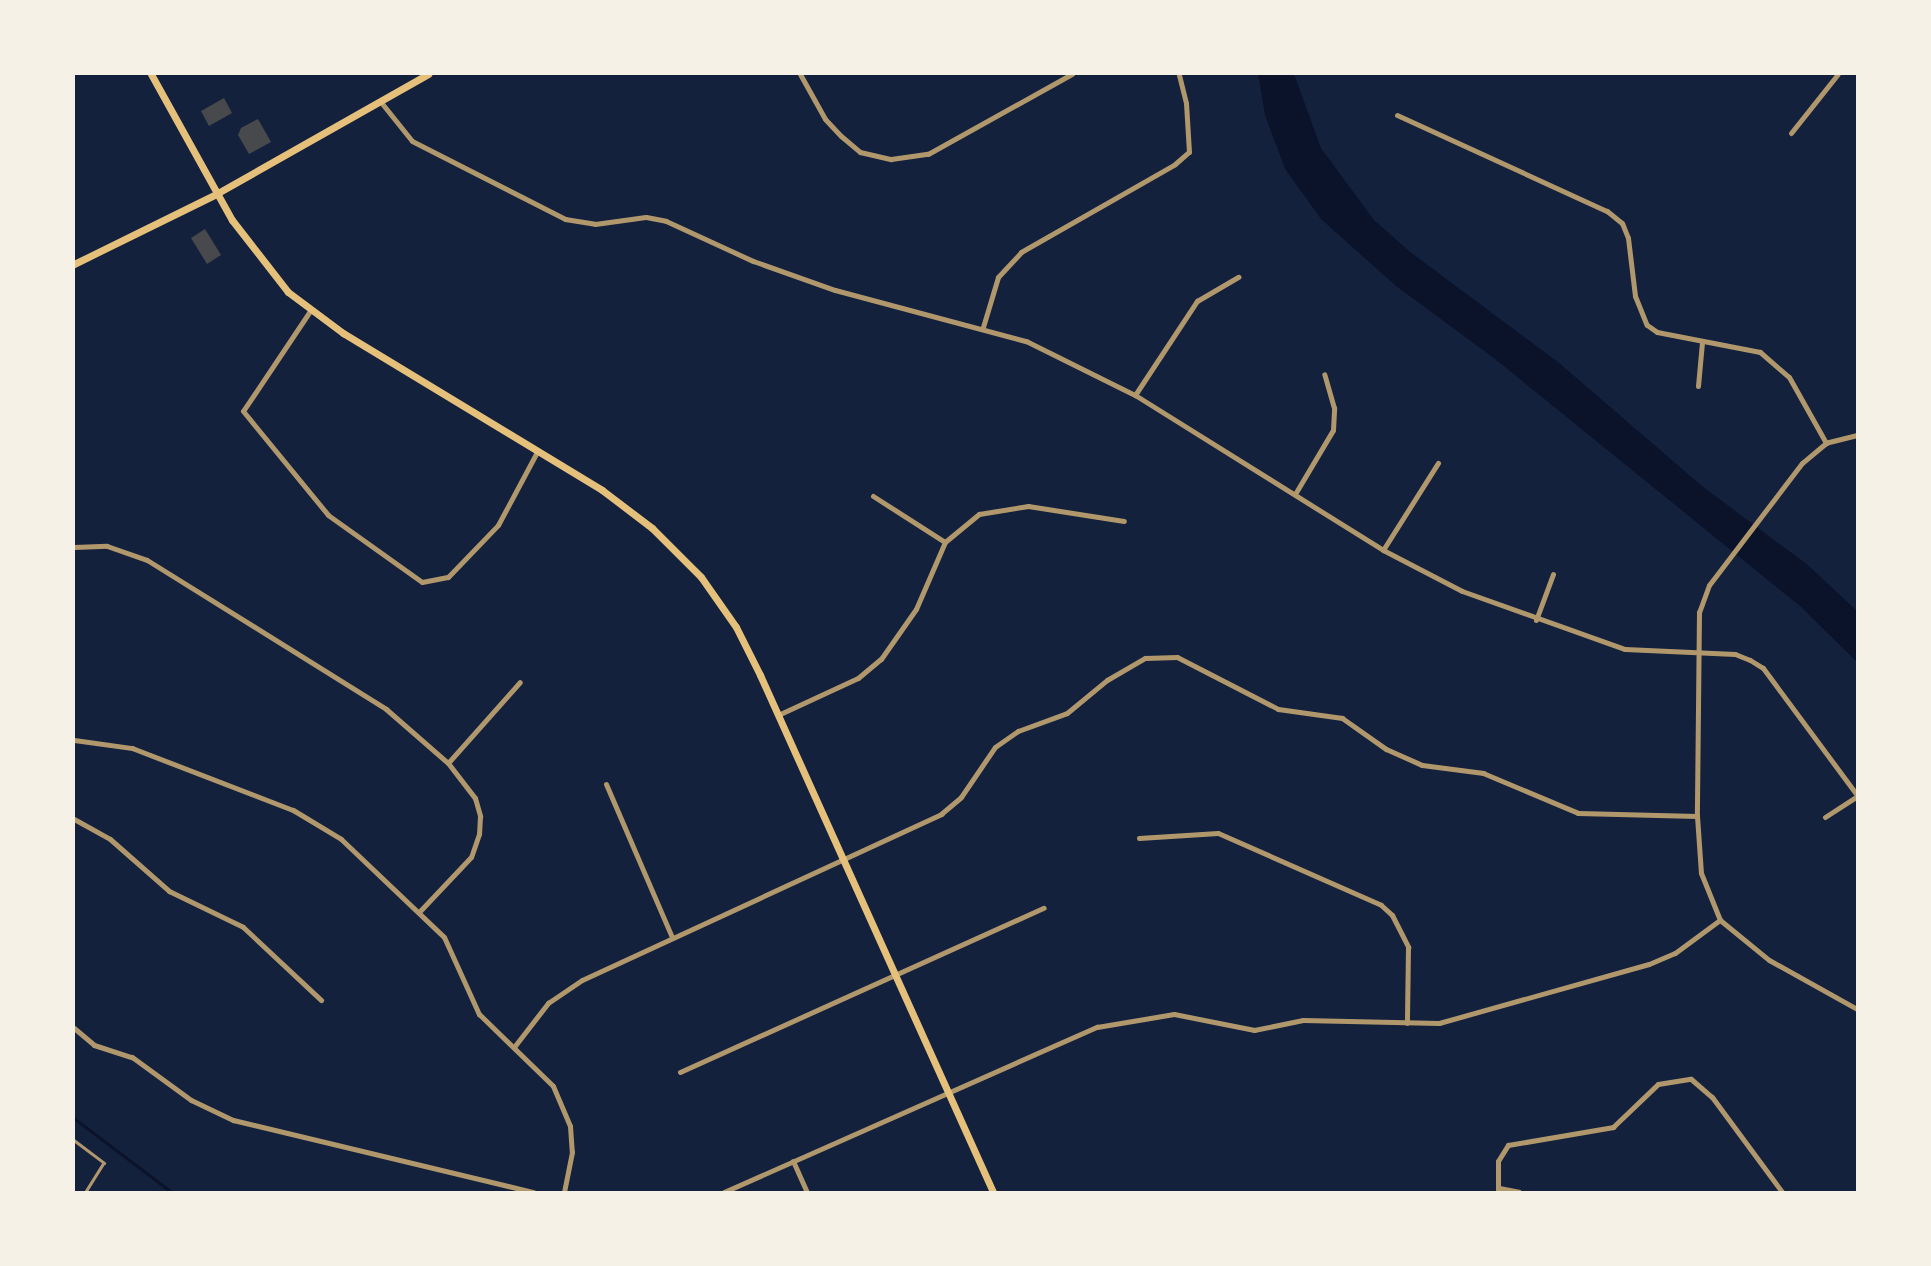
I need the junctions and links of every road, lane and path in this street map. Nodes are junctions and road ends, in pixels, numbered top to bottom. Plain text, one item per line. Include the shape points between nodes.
1 (150, 74) edge
2 (428, 74) edge
3 (802, 74) edge
4 (1072, 74) edge
5 (1179, 74) edge
6 (1838, 74) edge
7 (380, 101) junction
8 (1397, 114) dead end
9 (1791, 133) dead end
10 (216, 194) junction
11 (74, 264) edge
12 (1238, 277) dead end
13 (310, 311) junction
14 (983, 327) junction
15 (1702, 342) junction
16 (1324, 374) dead end
17 (1698, 386) dead end
18 (1135, 394) junction
19 (1857, 435) edge
20 (1826, 443) junction
21 (537, 452) junction
22 (1438, 463) dead end
23 (1295, 494) junction
24 (873, 496) dead end
25 (1124, 521) dead end
26 (945, 542) junction
27 (74, 547) edge
28 (1383, 550) junction
29 (1553, 574) dead end
30 (1536, 620) junction
31 (1698, 655) junction
32 (520, 682) dead end
33 (778, 715) junction
34 (74, 740) edge
35 (448, 763) junction
36 (606, 784) dead end
37 (1857, 795) edge
38 (1697, 816) junction
39 (1825, 817) dead end
40 (74, 819) edge
41 (1139, 838) dead end
42 (843, 860) junction
43 (1044, 908) dead end
44 (419, 912) junction
45 (1720, 920) junction
46 (672, 937) junction
47 (894, 975) junction
48 (321, 1000) dead end
49 (1857, 1009) edge
50 (1407, 1023) junction
51 (74, 1028) edge
52 (514, 1047) junction
53 (680, 1072) dead end
54 (948, 1093) junction
55 (74, 1140) edge
56 (793, 1161) junction
57 (1498, 1190) edge
58 (86, 1192) edge
59 (534, 1192) edge
60 (564, 1192) edge
61 (724, 1192) edge
62 (807, 1192) edge
63 (993, 1192) edge
64 (1519, 1192) edge
65 (1782, 1192) edge

1 - 10 main road
2 - 7 main road
3 - 4 street via 824,119 841,136 860,152 891,159 928,154
5 - 14 street via 1189,152 1014,257 998,277
6 - 9 street
7 - 10 main road
7 - 14 street via 412,141 565,219 595,223 646,217 666,221 753,261 835,290 900,310
8 - 15 street via 1607,211 1622,223 1628,238 1635,296 1643,320 1657,332
10 - 11 main road
10 - 13 main road via 266,268
12 - 18 street via 1196,301
13 - 21 main road
13 - 21 street via 243,411 328,515 422,582 448,578 498,525
14 - 18 street via 1026,341
15 - 17 street
15 - 20 street via 1740,345 1774,361 1789,377
16 - 23 street via 1334,408 1333,430
18 - 23 street
19 - 20 street
20 - 31 street via 1802,463 1709,585 1699,612
21 - 33 main road via 627,508 701,577 736,627
22 - 28 street
23 - 28 street
24 - 26 street
25 - 26 street via 1006,507 979,514
26 - 33 street via 916,608 881,659 858,678
27 - 35 street via 107,546 147,560 386,709
28 - 30 street via 1425,575
29 - 30 street
30 - 31 street via 1625,649
31 - 37 street via 1735,654 1762,668
31 - 38 street
32 - 35 street
33 - 42 main road
34 - 44 street via 132,748 293,810 341,839
35 - 44 street via 475,798 481,816 479,834 471,857
36 - 46 street
37 - 39 street
38 - 42 street via 1578,813 1483,773 1422,765 1385,749 1342,718 1278,709 1214,673 1164,656 1127,666 1067,713 1018,731 995,747 961,797 941,814
38 - 45 street via 1702,873
40 - 48 street via 110,839 169,891 243,927
41 - 50 street via 1219,833 1381,905 1408,947
42 - 46 street
42 - 47 main road
43 - 47 street
44 - 52 street via 453,950 479,1014
45 - 49 street via 1769,960
45 - 50 street via 1675,953 1649,964 1439,1023
46 - 52 street via 565,990
47 - 53 street
47 - 54 main road
50 - 54 street via 1303,1020 1254,1030 1174,1014 1134,1017 1097,1027
51 - 59 street via 94,1045 132,1057 191,1100 233,1119
52 - 60 street via 539,1068 564,1106 572,1152
54 - 56 street
54 - 63 main road
55 - 58 lane via 104,1163
56 - 61 street
56 - 62 street
57 - 64 street
57 - 65 street via 1498,1161 1508,1144 1613,1127 1658,1084 1691,1079 1712,1097

